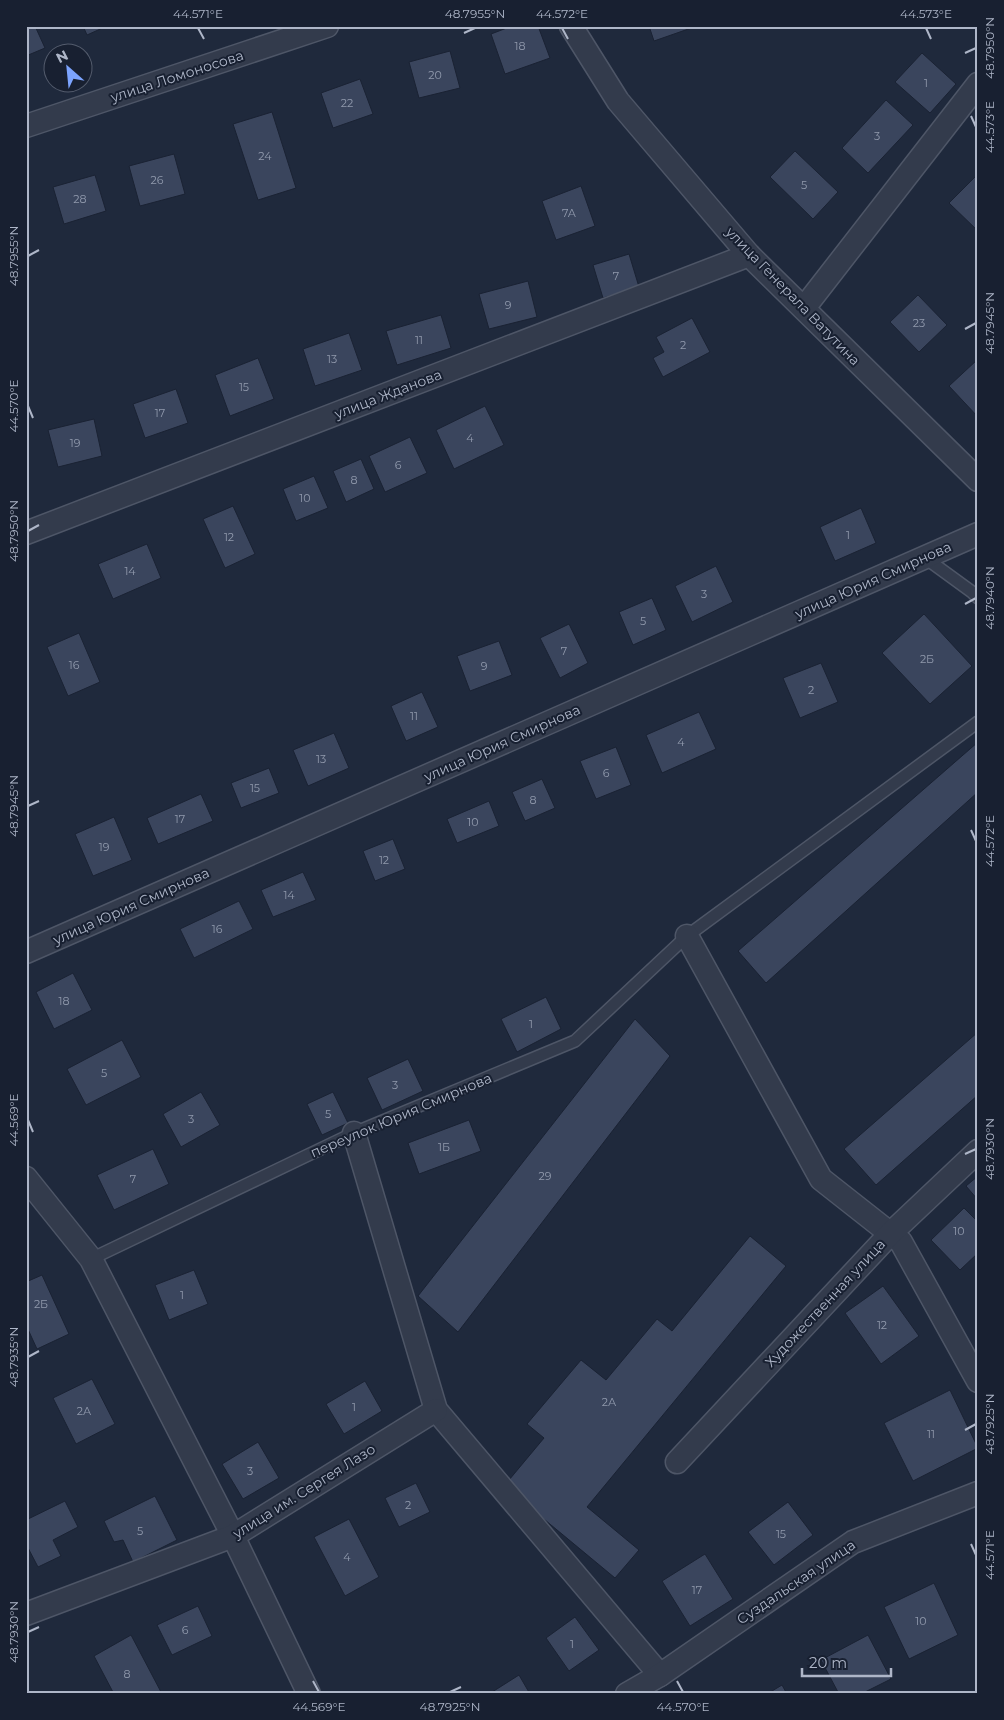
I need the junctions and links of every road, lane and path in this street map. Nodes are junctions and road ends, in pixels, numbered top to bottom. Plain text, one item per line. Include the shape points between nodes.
1 (327, 26) edge
2 (572, 26) edge
3 (978, 84) edge
4 (26, 126) edge
5 (749, 255) junction
6 (804, 308) junction
7 (978, 480) edge
8 (26, 533) edge
9 (978, 534) edge
10 (924, 557) junction
11 (978, 598) edge
12 (978, 722) edge
13 (687, 936) junction
14 (26, 952) edge
15 (354, 1133) junction
16 (978, 1150) edge
17 (26, 1178) edge
18 (890, 1234) junction
19 (91, 1259) junction
20 (978, 1381) edge
21 (436, 1410) junction
22 (677, 1462) dead end
23 (978, 1493) edge
24 (233, 1536) junction
25 (26, 1614) edge
26 (660, 1675) junction
27 (309, 1694) edge
28 (627, 1694) edge

1 - 4 street, улица Ломоносова
2 - 5 street, улица Генерала Ватутина via 618,101
3 - 6 street
5 - 6 street, улица Генерала Ватутина
5 - 8 street, улица Жданова
6 - 7 street, улица Генерала Ватутина
9 - 10 street, улица Юрия Смирнова
10 - 11 lane
10 - 14 street, улица Юрия Смирнова
12 - 13 lane, переулок Юрия Смирнова
13 - 15 lane, переулок Юрия Смирнова via 575,1041
13 - 18 street via 821,1179
15 - 19 lane, переулок Юрия Смирнова
15 - 21 street
16 - 18 street, Художественная улица
17 - 19 street
18 - 20 street via 901,1242
18 - 22 street, Художественная улица
19 - 24 street
21 - 24 street, улица им. Сергея Лазо
21 - 26 street
23 - 26 street, Суздальская улица via 853,1542
24 - 25 street, улица им. Сергея Лазо
24 - 27 street
26 - 28 street, Суздальская улица

